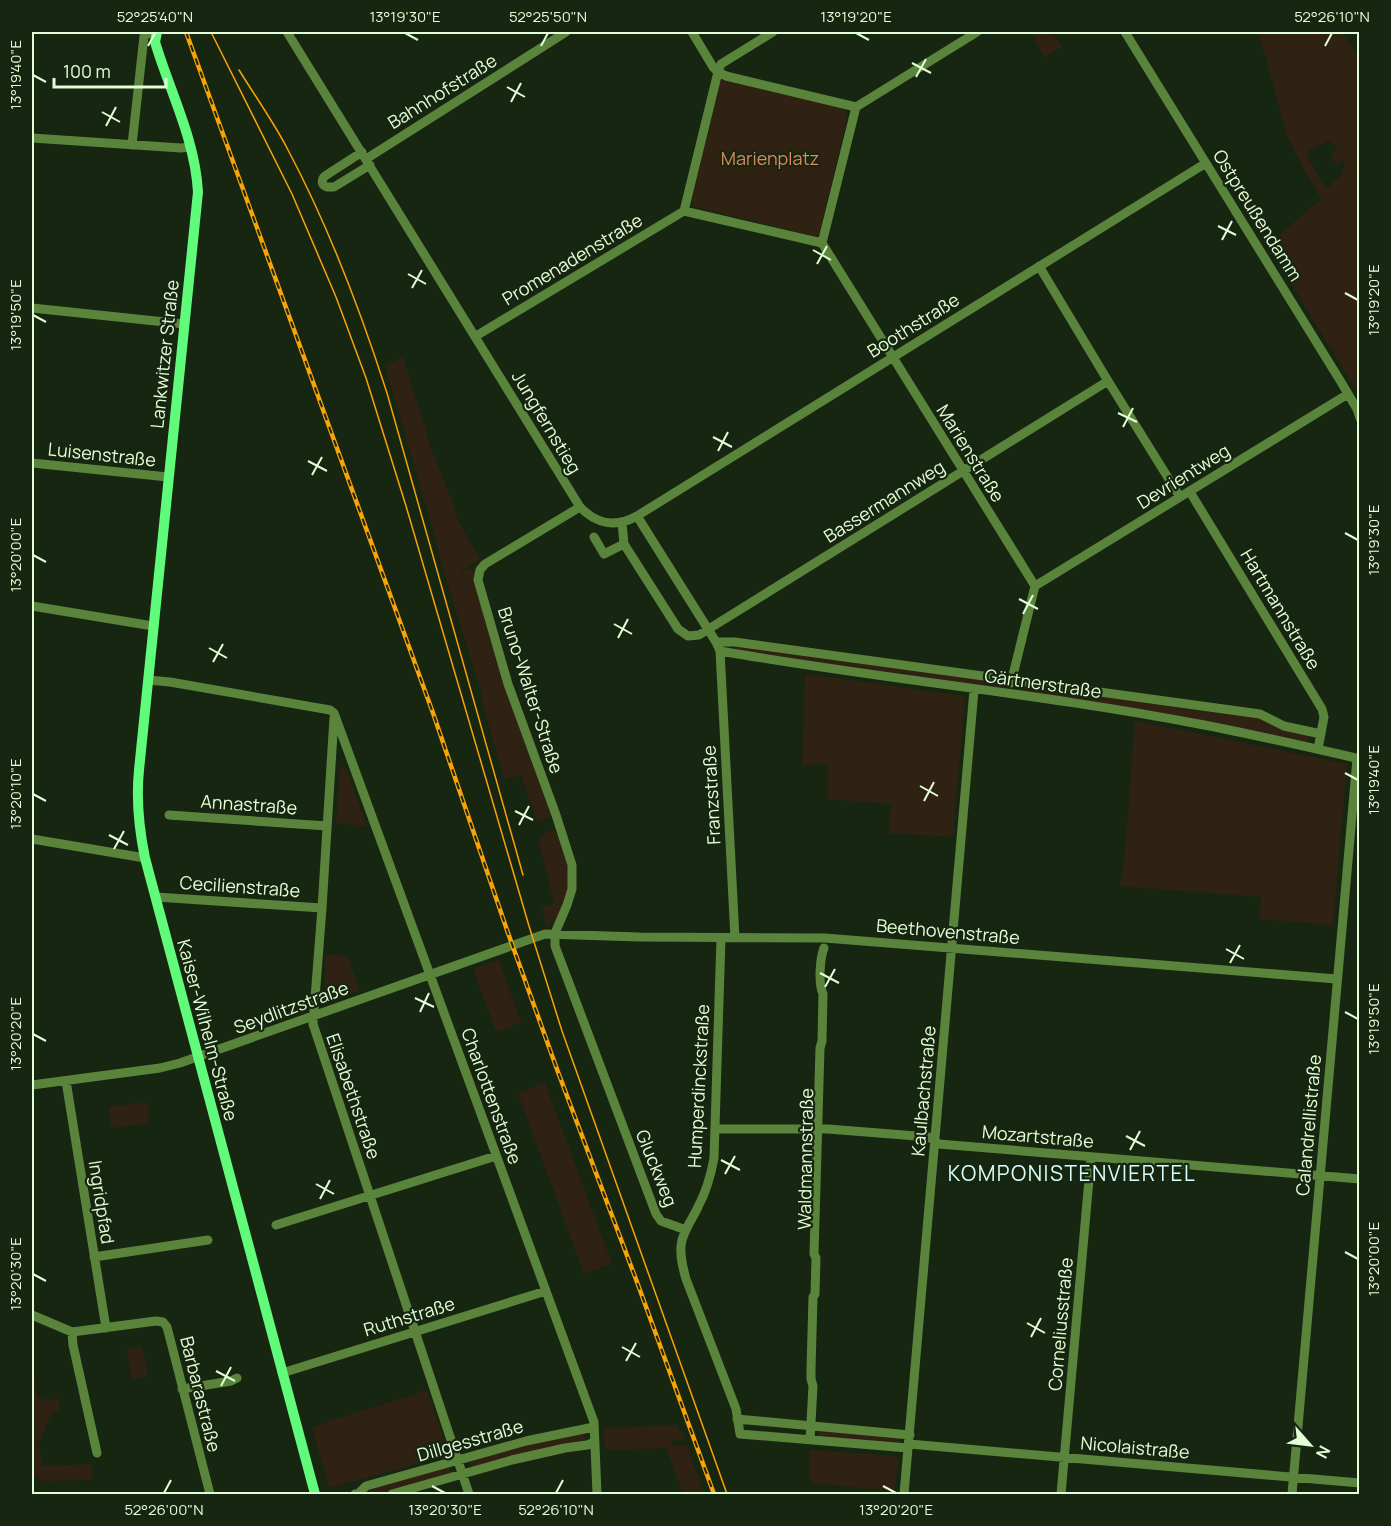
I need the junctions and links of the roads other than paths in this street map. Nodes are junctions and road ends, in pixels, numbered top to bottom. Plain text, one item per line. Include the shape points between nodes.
1 (151, 32) edge
2 (157, 32) edge
3 (287, 32) edge
4 (566, 32) edge
5 (692, 32) edge
6 (773, 32) edge
7 (977, 32) edge
8 (1125, 32) edge
9 (718, 72) junction
10 (856, 106) junction
11 (32, 138) edge
12 (132, 145) junction
13 (191, 147) junction
14 (366, 159) junction
15 (1206, 163) junction
16 (684, 211) junction
17 (822, 243) junction
18 (1039, 266) junction
19 (32, 308) edge
20 (184, 324) junction
21 (476, 336) junction
22 (893, 357) junction
23 (1108, 381) junction
24 (1348, 394) junction
25 (1359, 418) edge
26 (32, 463) edge
27 (963, 471) junction
28 (168, 477) junction
29 (1190, 492) junction
30 (1180, 498) junction
31 (580, 507) junction
32 (636, 516) junction
33 (622, 522) junction
34 (594, 537) dead end
35 (624, 544) junction
36 (159, 566) joint
37 (1035, 586) junction
38 (32, 606) edge
39 (153, 626) junction
40 (707, 629) junction
41 (718, 647) junction
42 (148, 680) junction
43 (1011, 680) junction
44 (974, 690) junction
45 (1008, 694) junction
46 (334, 713) junction
47 (1321, 734) junction
48 (1318, 749) junction
49 (1358, 759) edge
50 (169, 815) dead end
51 (327, 826) junction
52 (32, 839) edge
53 (145, 858) junction
54 (156, 897) junction
55 (322, 908) junction
56 (555, 933) junction
57 (721, 938) junction
58 (735, 938) junction
59 (825, 943) junction
60 (952, 948) junction
61 (431, 975) junction
62 (1337, 979) junction
63 (313, 1016) junction
64 (198, 1057) junction
65 (66, 1081) junction
66 (32, 1085) edge
67 (715, 1129) junction
68 (819, 1129) junction
69 (935, 1141) junction
70 (496, 1156) junction
71 (1091, 1157) junction
72 (1320, 1176) junction
73 (1359, 1179) edge
74 (370, 1195) junction
75 (276, 1225) dead end
76 (686, 1230) junction
77 (208, 1240) dead end
78 (94, 1257) junction
79 (546, 1291) junction
80 (32, 1315) edge
81 (106, 1328) junction
82 (415, 1331) junction
83 (72, 1332) junction
84 (282, 1373) junction
85 (237, 1378) dead end
86 (182, 1389) junction
87 (737, 1419) junction
88 (811, 1426) junction
89 (594, 1427) junction
90 (810, 1440) junction
91 (595, 1442) junction
92 (909, 1442) junction
93 (97, 1453) dead end
94 (1065, 1458) junction
95 (459, 1460) junction
96 (463, 1475) junction
97 (1294, 1477) junction
98 (1359, 1482) edge
99 (210, 1494) edge
100 (315, 1494) edge
101 (357, 1494) edge
102 (392, 1494) edge
103 (469, 1494) edge
104 (597, 1494) edge
105 (904, 1494) edge
106 (1061, 1494) edge
107 (1292, 1494) edge

1 - 12 street via 144,36
2 - 13 main road, Lankwitzer Straße via 155,42
3 - 14 street, Jungfernstieg
4 - 14 street, Bahnhofstraße
5 - 9 street
6 - 9 street via 721,64
7 - 10 street
8 - 15 street, Ostpreußendamm
9 - 10 street
9 - 16 street
10 - 17 street
11 - 12 street
12 - 13 street
13 - 20 main road, Lankwitzer Straße via 198,192
14 - 21 street, Jungfernstieg
15 - 18 street, Boothstraße
15 - 24 street, Ostpreußendamm
16 - 17 street
16 - 21 street, Promenadenstraße
17 - 22 street, Marienstraße
18 - 22 street, Boothstraße
18 - 23 street
19 - 20 street
20 - 28 main road, Lankwitzer Straße
21 - 31 street, Jungfernstieg
22 - 27 street, Marienstraße
22 - 32 street, Boothstraße
23 - 27 street, Bassermannweg
23 - 30 street
24 - 25 street, Ostpreußendamm
24 - 29 street, Devrientweg
26 - 28 street, Luisenstraße
27 - 37 street, Marienstraße
27 - 40 street, Bassermannweg
28 - 36 main road, Lankwitzer Straße
29 - 30 street, Devrientweg
29 - 47 street, Hartmannstraße via 1322,709
30 - 37 street, Devrientweg
31 - 33 street, Jungfernstieg via 599,520
31 - 56 street, Bruno-Walter-Straße via 485,564 478,575 508,684 572,865 570,897
32 - 33 street
32 - 40 street
33 - 35 street
34 - 35 street via 604,554
35 - 40 street via 678,629 694,637
36 - 39 main road, Kaiser-Wilhelm-Straße
37 - 43 street
38 - 39 street
39 - 42 main road, Kaiser-Wilhelm-Straße
40 - 41 street
41 - 43 street, Gärtnerstraße via 735,642
41 - 44 street, Gärtnerstraße via 778,661
41 - 58 street, Franzstraße
42 - 46 street
42 - 53 main road, Kaiser-Wilhelm-Straße via 138,788
43 - 45 street
43 - 47 street, Gärtnerstraße via 1260,714 1284,726
44 - 45 street, Gärtnerstraße
44 - 60 street, Kaulbachstraße
45 - 48 street, Gärtnerstraße via 1205,725
46 - 51 street, Elisabethstraße
46 - 61 street, Charlottenstraße
47 - 48 street, Hartmannstraße
48 - 49 street, Gärtnerstraße
49 - 62 street, Calandrellistraße
50 - 51 street, Annastraße
51 - 55 street, Elisabethstraße
52 - 53 street
53 - 54 main road, Kaiser-Wilhelm-Straße
54 - 55 street, Cecilienstraße
54 - 64 main road, Kaiser-Wilhelm-Straße
55 - 63 street, Elisabethstraße
56 - 57 street, Beethovenstraße
56 - 61 street, Seydlitzstraße
56 - 76 street, Gluckweg via 562,967 656,1214 661,1221
57 - 58 street, Beethovenstraße
57 - 67 street, Humperdinckstraße
58 - 59 street, Beethovenstraße
59 - 60 street, Beethovenstraße
59 - 68 street, Waldmannstraße via 821,955
60 - 62 street, Beethovenstraße
60 - 69 street, Kaulbachstraße
61 - 63 street, Seydlitzstraße
61 - 70 street, Charlottenstraße
62 - 72 street, Calandrellistraße
63 - 64 street, Seydlitzstraße
63 - 74 street, Elisabethstraße via 312,1024
64 - 65 street, Seydlitzstraße via 160,1068
64 - 84 main road, Kaiser-Wilhelm-Straße
65 - 66 street, Seydlitzstraße
65 - 78 street, Ingridpfad
67 - 68 street, Mozartstraße
67 - 76 street, Humperdinckstraße via 710,1179
68 - 69 street, Mozartstraße via 929,1137
68 - 88 street, Waldmannstraße via 814,1254 818,1297
69 - 71 street, Mozartstraße
69 - 92 street, Kaulbachstraße
70 - 74 street
70 - 79 street, Charlottenstraße
71 - 72 street, Mozartstraße
71 - 94 street, Corneliusstraße
72 - 73 street, Mozartstraße
72 - 97 street, Calandrellistraße
74 - 75 street
74 - 82 street, Elisabethstraße
76 - 87 street via 681,1244 686,1279
77 - 78 street
78 - 81 street, Ingridpfad
79 - 82 street, Ruthstraße
79 - 89 street, Charlottenstraße
80 - 83 street
81 - 83 street, Barbarastraße
81 - 86 street, Barbarastraße via 164,1322
82 - 84 street, Ruthstraße
82 - 95 street, Elisabethstraße
83 - 93 street
84 - 100 main road, Kaiser-Wilhelm-Straße
85 - 86 street
86 - 99 street, Barbarastraße
87 - 88 street, Nicolaistraße
87 - 90 street, Nicolaistraße via 740,1434
88 - 90 street, Waldmannstraße
88 - 92 street, Nicolaistraße
89 - 91 street, Charlottenstraße
89 - 95 street, Dillgesstraße
90 - 92 street, Nicolaistraße
91 - 96 street, Dillgesstraße
91 - 104 street, Charlottenstraße
92 - 94 street, Nicolaistraße
92 - 105 street, Kaulbachstraße
94 - 97 street, Nicolaistraße
94 - 106 street, Corneliusstraße
95 - 96 street, Elisabethstraße
95 - 101 street, Dillgesstraße via 366,1486
96 - 102 street, Dillgesstraße
96 - 103 street, Elisabethstraße
97 - 98 street, Nicolaistraße
97 - 107 street, Calandrellistraße

